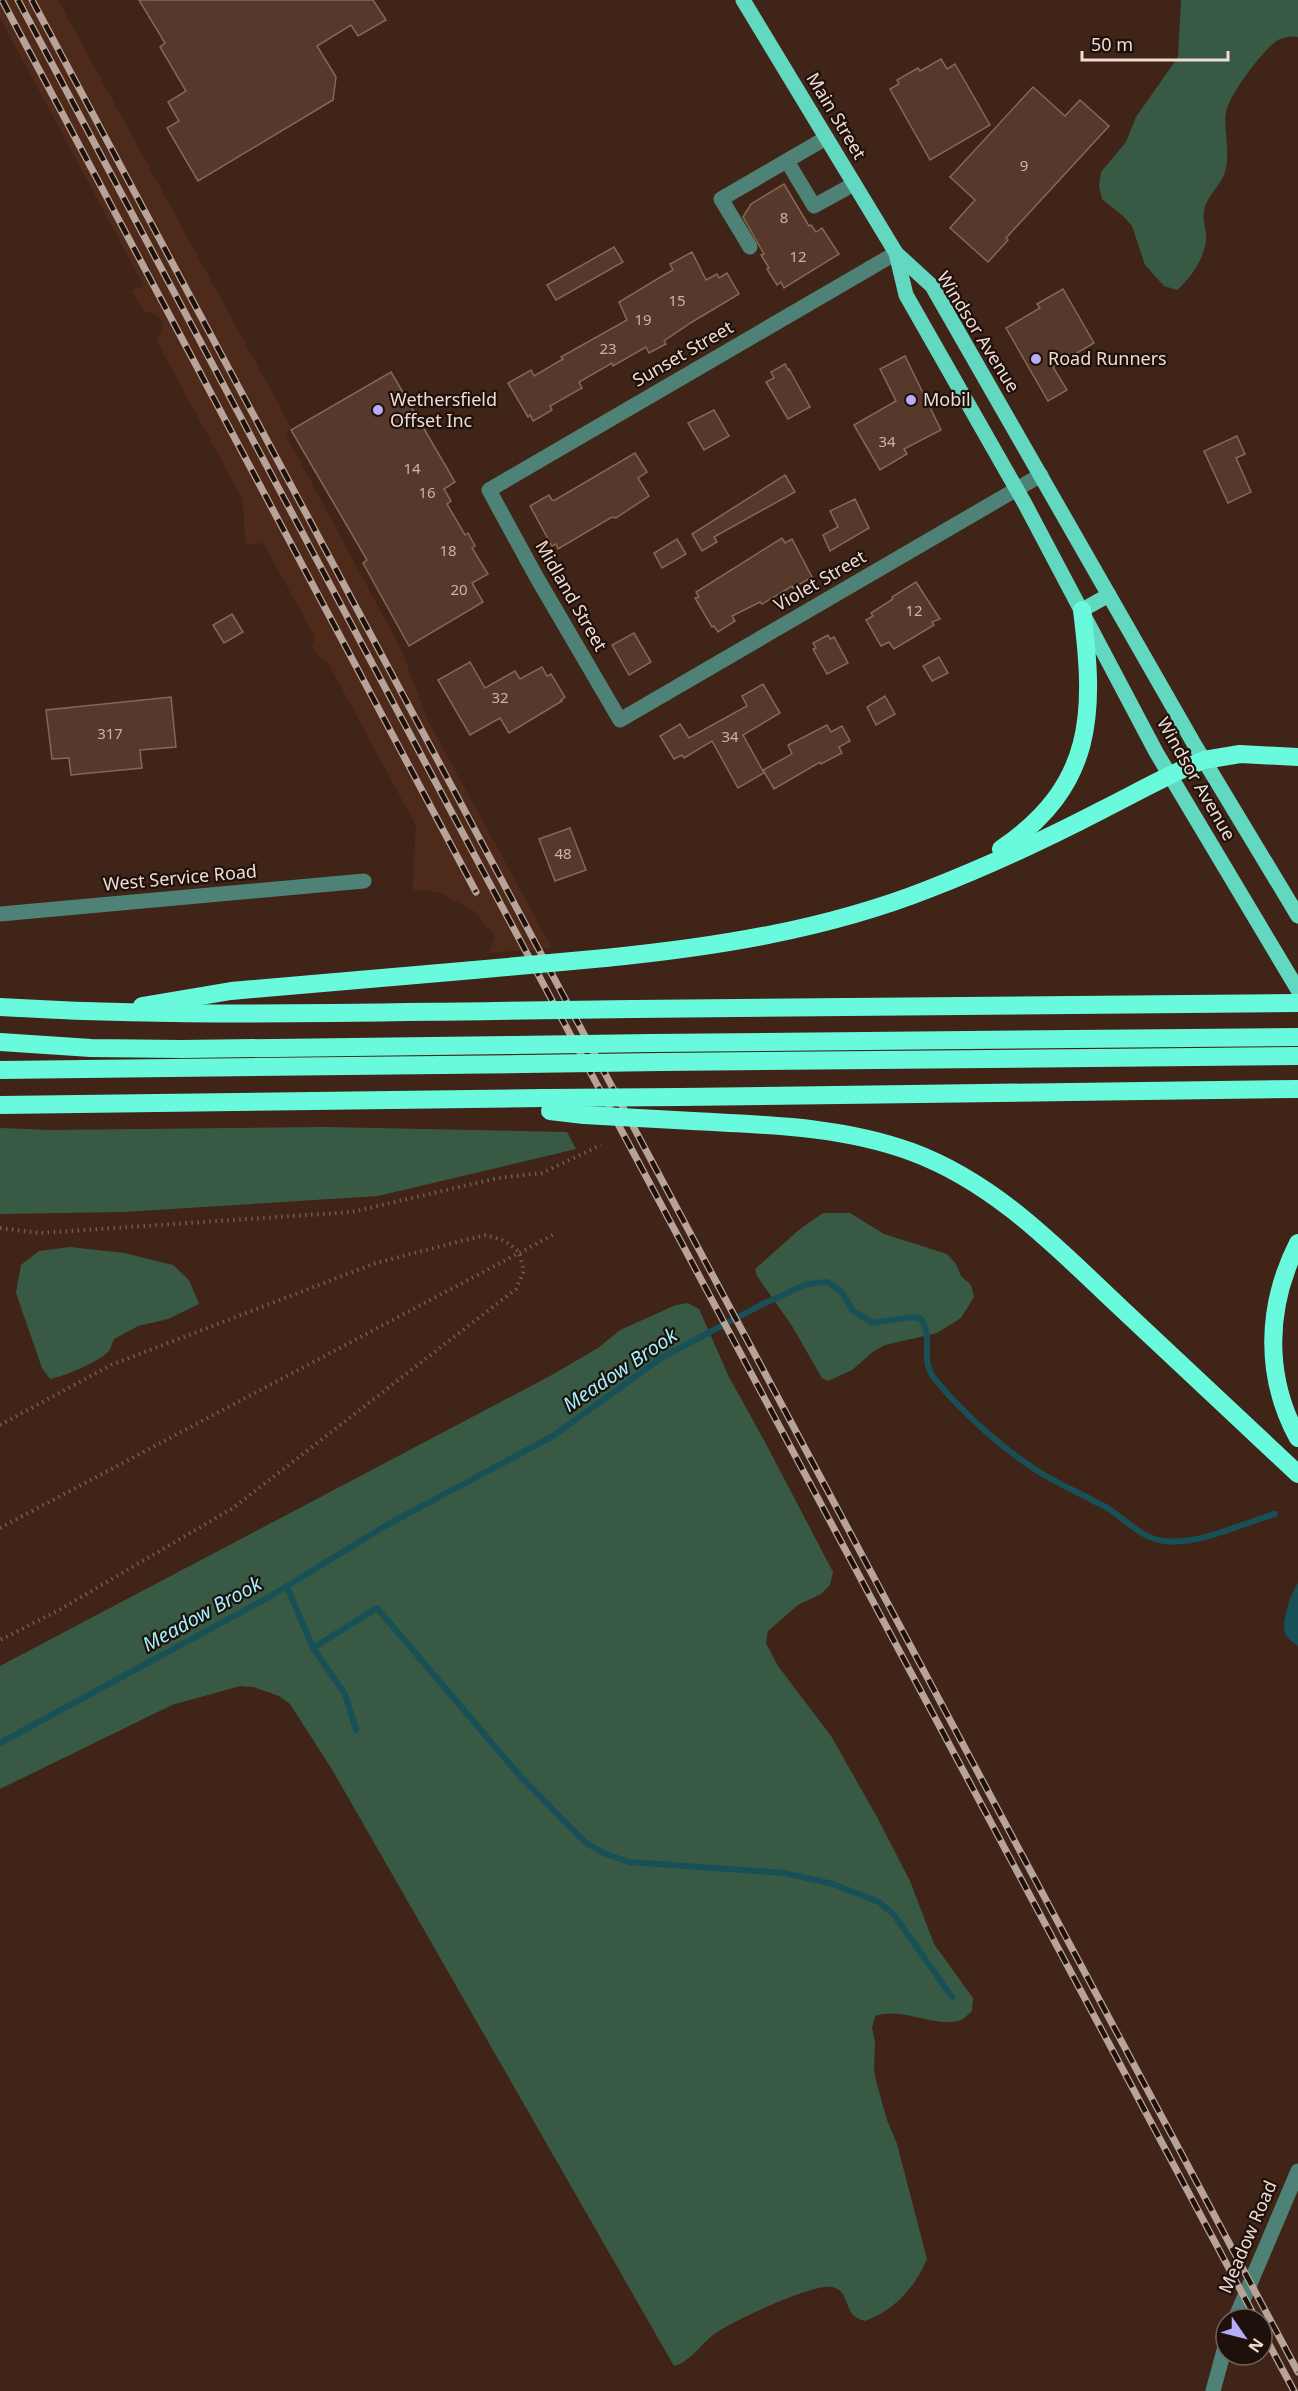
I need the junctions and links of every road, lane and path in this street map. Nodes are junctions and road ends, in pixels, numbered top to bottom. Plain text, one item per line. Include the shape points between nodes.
1 (743, 0) edge
2 (826, 138) junction
3 (787, 161) junction
4 (854, 184) junction
5 (750, 247) dead end
6 (896, 253) junction
7 (1010, 421) junction
8 (986, 435) junction
9 (1041, 475) junction
10 (1016, 489) junction
11 (489, 490) joint
12 (1109, 595) junction
13 (1082, 610) junction
14 (620, 720) joint
15 (1298, 757) edge
16 (1204, 760) junction
17 (1170, 776) junction
18 (959, 877) junction
19 (364, 881) dead end
20 (0, 915) edge
21 (1298, 916) edge
22 (1298, 990) edge
23 (1298, 1003) edge
24 (0, 1007) edge
25 (111, 1013) junction
26 (1298, 1037) edge
27 (0, 1042) edge
28 (1294, 1056) edge
29 (0, 1070) edge
30 (1298, 1089) edge
31 (0, 1104) edge
32 (546, 1105) junction
33 (602, 1144) dead end
34 (0, 1228) edge
35 (552, 1235) dead end
36 (1298, 1243) edge
37 (519, 1252) junction
38 (0, 1425) edge
39 (1298, 1438) edge
40 (1298, 1474) edge
41 (0, 1528) edge
42 (0, 1640) edge
43 (1298, 2171) edge
44 (1240, 2307) edge
45 (1220, 2367) edge
46 (1213, 2391) edge

1 - 2 main road, Main Street
2 - 3 street
2 - 4 main road, Main Street
3 - 4 street via 814,206
3 - 5 street via 721,199
4 - 6 main road, Main Street
6 - 7 main road, Windsor Avenue via 932,286
6 - 8 main road, Windsor Avenue via 906,295
6 - 11 street, Sunset Street
7 - 8 main road
7 - 9 main road, Windsor Avenue
8 - 10 main road, Windsor Avenue
9 - 10 street, Violet Street
9 - 12 main road, Windsor Avenue
10 - 13 main road, Windsor Avenue
10 - 14 street, Violet Street
11 - 14 street, Midland Street
12 - 13 main road
12 - 16 main road, Windsor Avenue
13 - 17 main road, Windsor Avenue
13 - 18 highway via 1089,708 1084,741 1073,770 1036,822
15 - 16 highway via 1240,754
16 - 17 highway
16 - 21 main road, Windsor Avenue
17 - 18 highway
17 - 22 main road, Windsor Avenue
18 - 25 highway, bridge via 878,908 800,929 717,944 605,958 206,994
19 - 20 street, West Service Road
23 - 25 highway, bridge
24 - 25 highway
26 - 27 highway, bridge via 182,1049
28 - 29 highway, bridge
30 - 32 highway, bridge via 680,1096
31 - 32 highway via 488,1099
32 - 40 highway, bridge via 594,1116 799,1127 856,1135 917,1154 968,1178 1055,1246
33 - 34 path via 542,1173 498,1178 352,1212 40,1233
35 - 37 path
36 - 39 highway via 1279,1291 1272,1340 1279,1389
37 - 38 path via 505,1241 486,1235 376,1263 111,1365
37 - 41 path
37 - 42 path via 524,1271 516,1289 233,1508
43 - 44 street, Meadow Road
45 - 46 street

